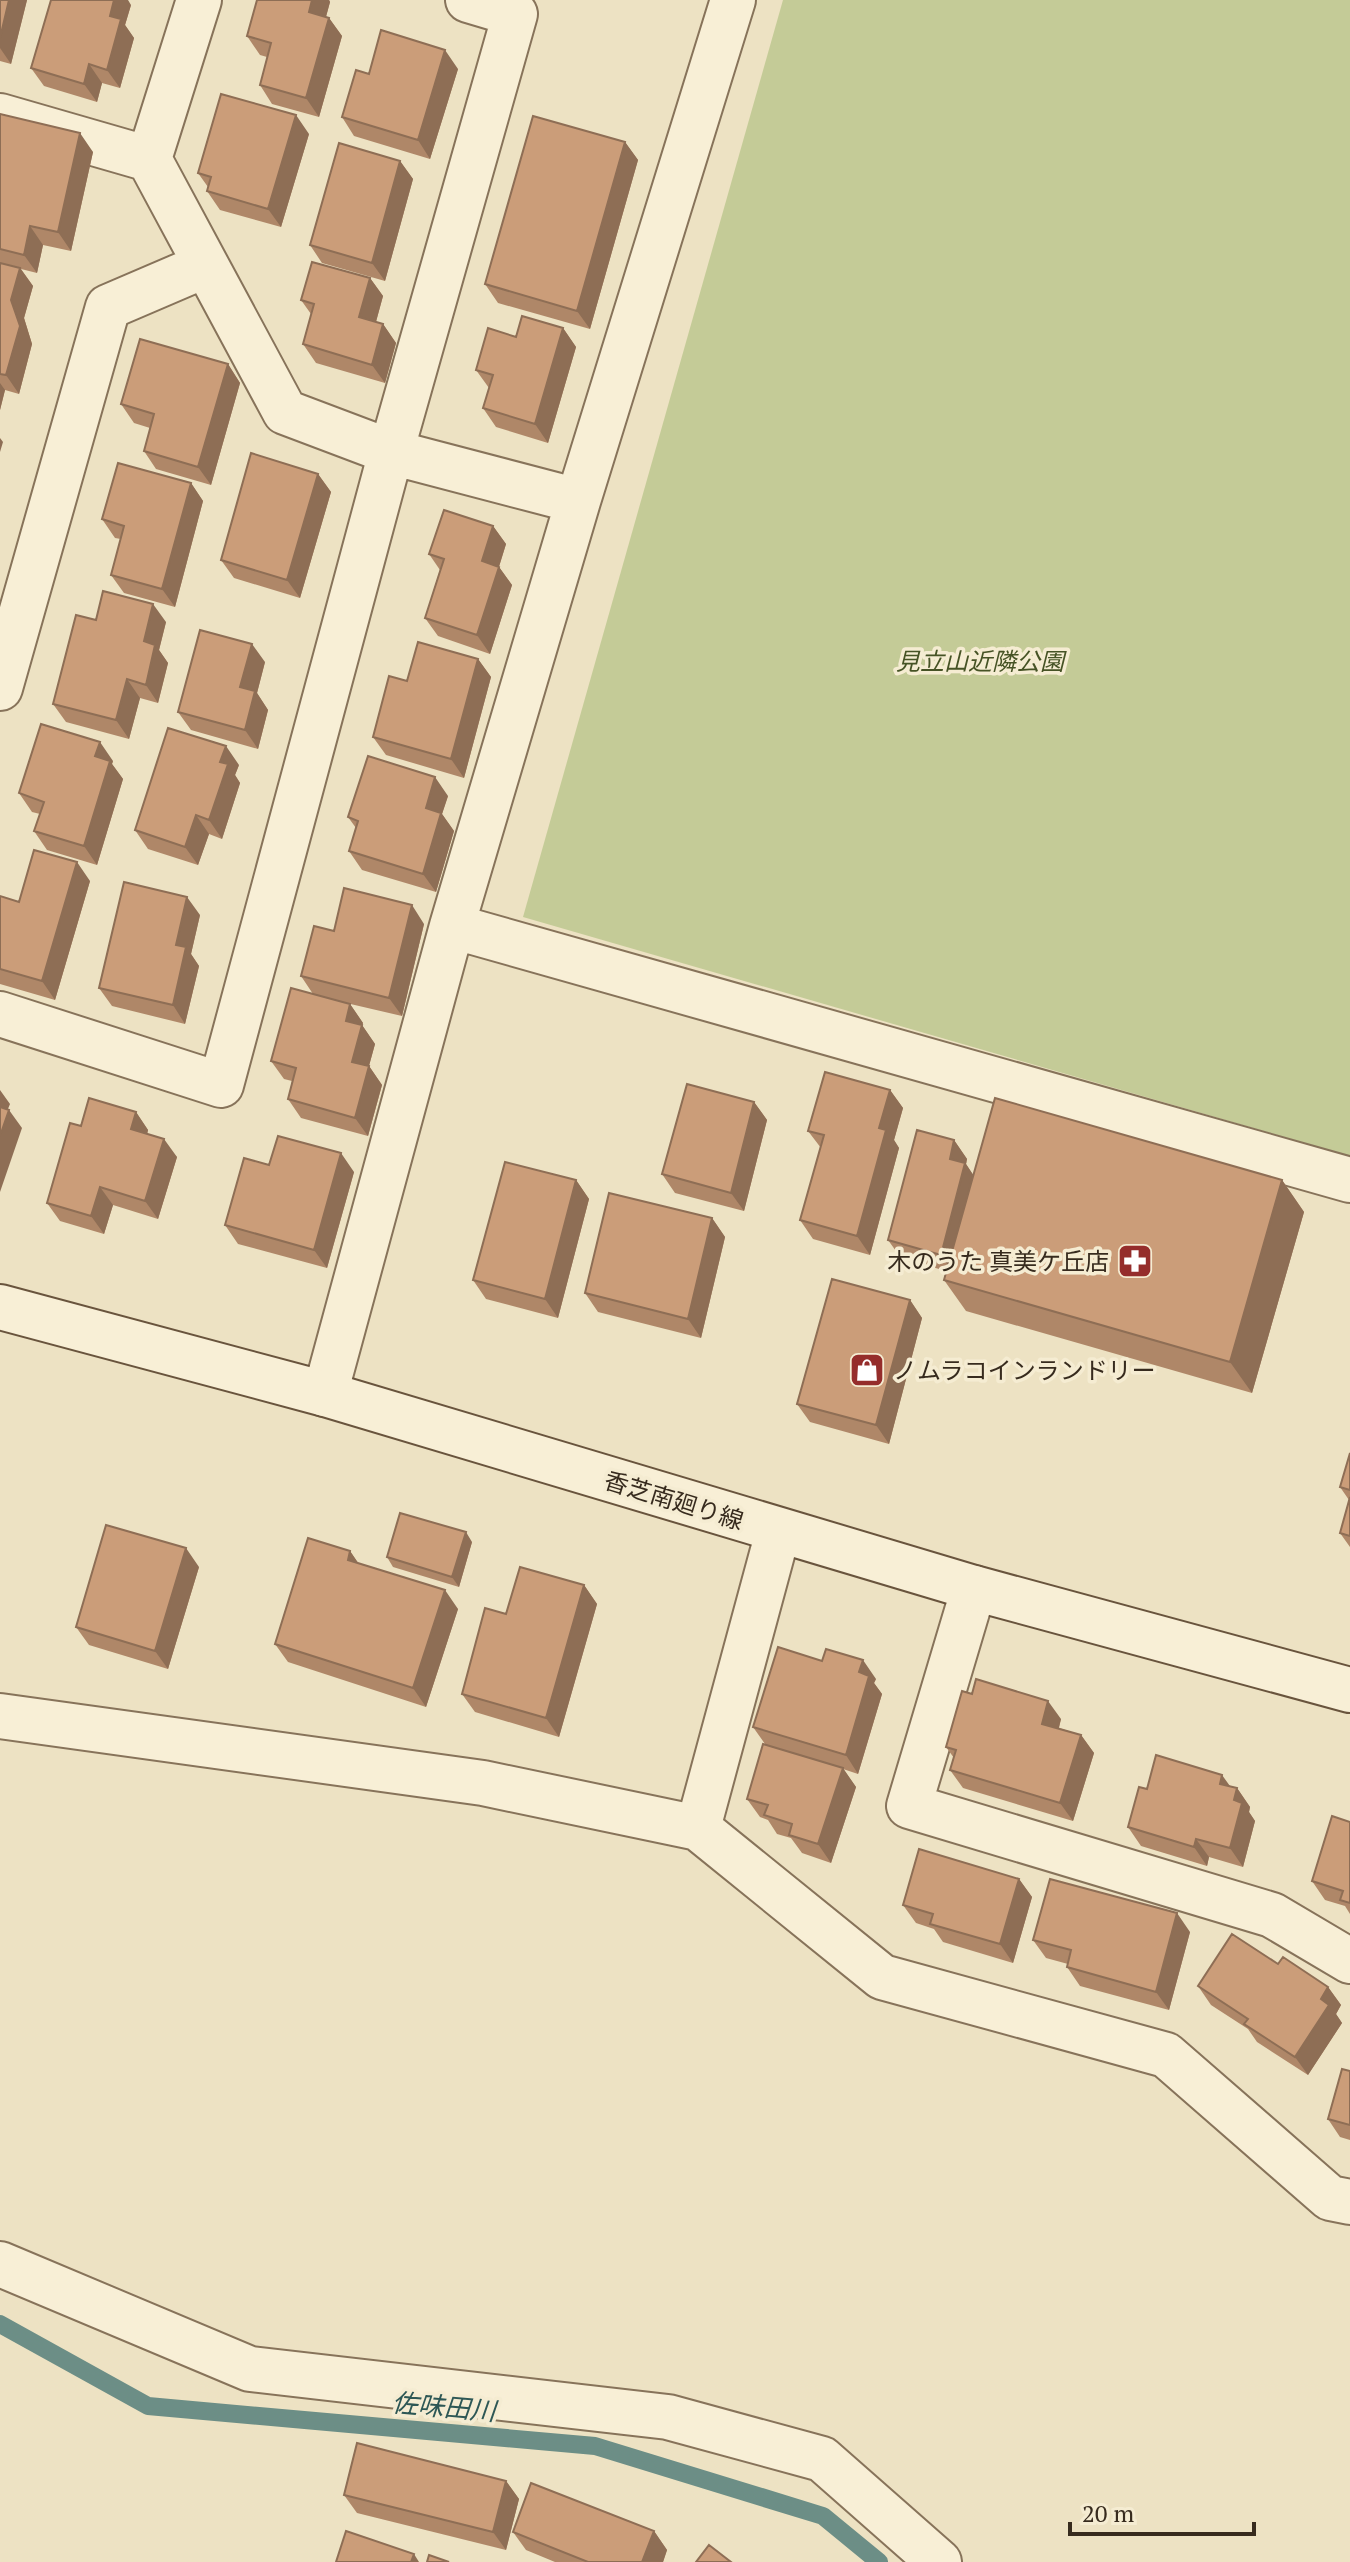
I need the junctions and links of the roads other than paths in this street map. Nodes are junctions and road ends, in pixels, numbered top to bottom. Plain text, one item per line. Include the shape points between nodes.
1 (199, 0) edge
2 (468, 0) edge
3 (733, 0) edge
4 (0, 116) edge
5 (149, 159) junction
6 (206, 265) junction
7 (391, 452) junction
8 (578, 501) junction
9 (0, 688) edge
10 (452, 926) junction
11 (0, 1014) edge
12 (1350, 1180) edge
13 (0, 1307) edge
14 (325, 1394) junction
15 (778, 1532) junction
16 (974, 1588) junction
17 (1350, 1690) edge
18 (0, 1716) edge
19 (698, 1828) junction
20 (1350, 1961) edge
21 (1350, 2202) edge
22 (0, 2264) edge
23 (939, 2562) edge

1 - 5 street
2 - 7 street via 515,14
3 - 8 street
4 - 5 street
5 - 6 street
6 - 7 street via 285,412
6 - 9 street via 108,307
7 - 8 street
7 - 11 street via 221,1085
8 - 10 street
10 - 12 street
10 - 14 street
13 - 14 street, 香芝南廻り線
14 - 15 street, 香芝南廻り線
15 - 16 street, 香芝南廻り線
15 - 19 street
16 - 17 street, 香芝南廻り線
16 - 20 street via 909,1806 1272,1915
18 - 19 street via 483,1783
19 - 21 street via 882,1977 1166,2055 1330,2198
22 - 23 street via 250,2369 668,2417 822,2459

